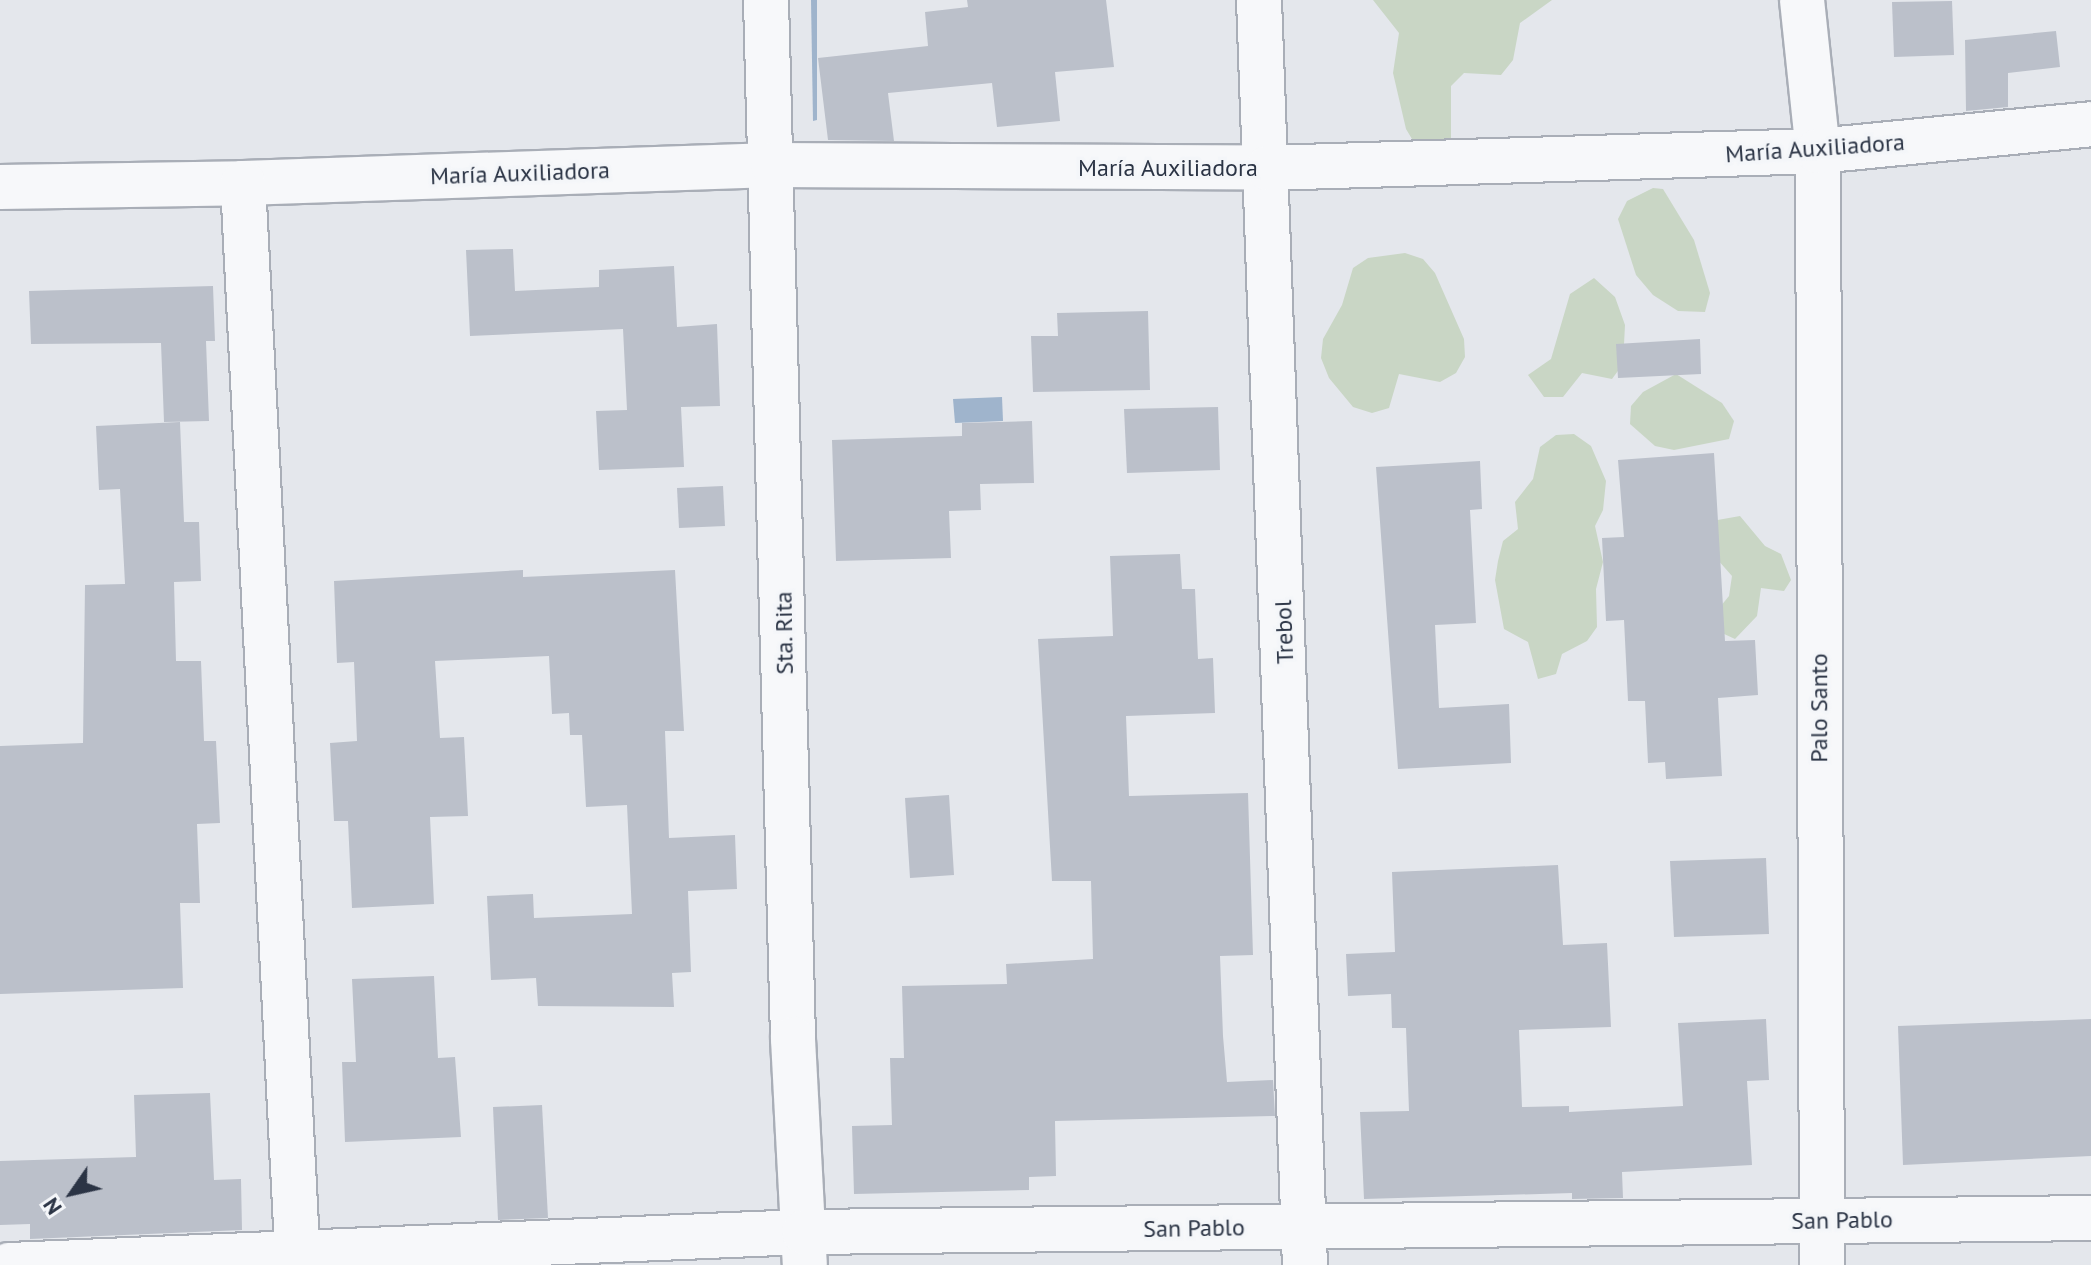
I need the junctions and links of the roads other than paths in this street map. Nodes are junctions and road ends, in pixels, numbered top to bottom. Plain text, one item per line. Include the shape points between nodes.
1 (766, 0) edge
2 (1259, 0) edge
3 (1802, 0) edge
4 (2091, 124) edge
5 (1818, 151) junction
6 (773, 165) junction
7 (1268, 168) junction
8 (243, 183) junction
9 (0, 187) edge
10 (2091, 1218) edge
11 (1820, 1221) junction
12 (1305, 1246) edge
13 (804, 1249) edge
14 (298, 1259) edge
15 (9, 1265) edge
16 (1822, 1265) edge

1 - 6 street, Sta. Rita
2 - 7 street, Trebol
3 - 5 street, Palo Santo
4 - 5 street, María Auxiliadora
5 - 7 street, María Auxiliadora
5 - 11 street, Palo Santo
6 - 7 street, María Auxiliadora
6 - 8 street, María Auxiliadora
6 - 13 street, Sta. Rita via 793,1039
7 - 12 street, Trebol
8 - 9 street, María Auxiliadora
8 - 14 street
10 - 11 street, San Pablo
11 - 12 street, San Pablo
11 - 16 street, Palo Santo
12 - 13 street, San Pablo
13 - 14 street, San Pablo
14 - 15 street, San Pablo

